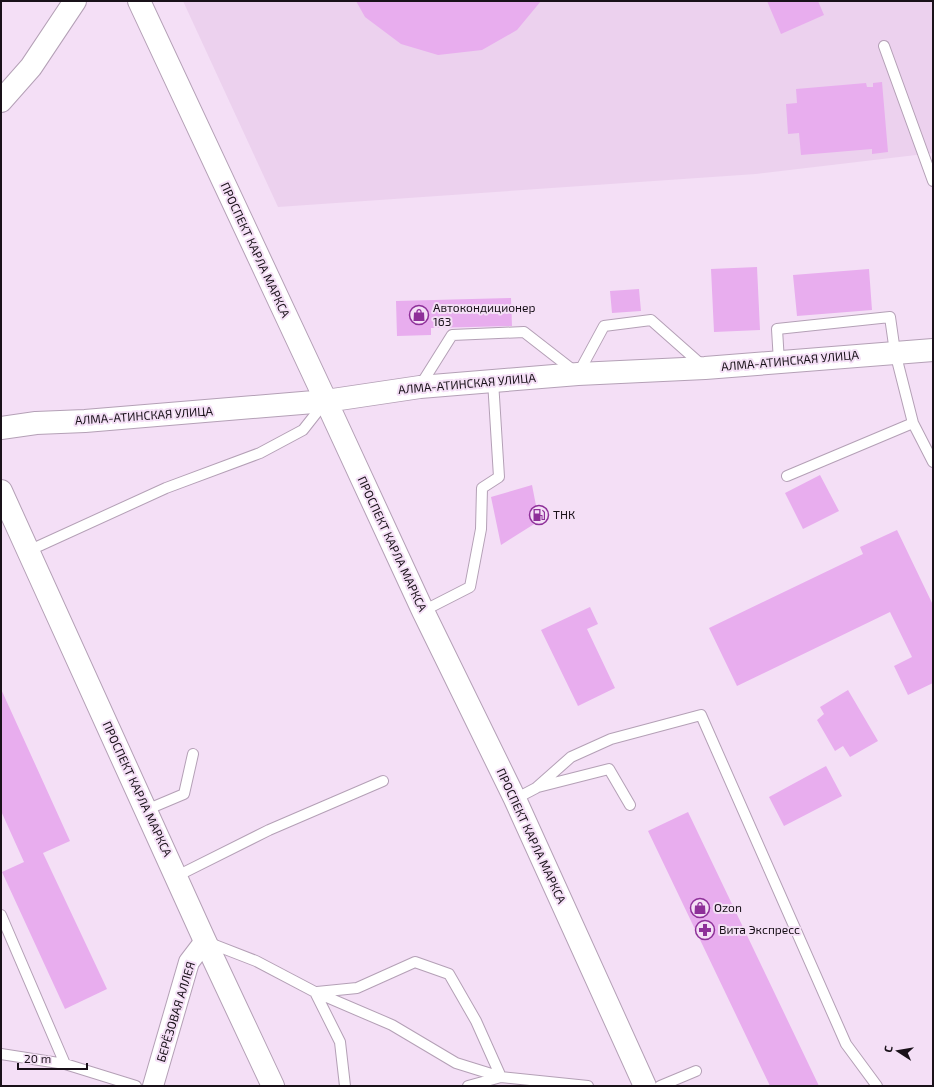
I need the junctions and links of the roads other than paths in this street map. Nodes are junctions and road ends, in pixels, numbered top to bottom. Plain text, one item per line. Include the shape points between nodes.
1 (75, 1) edge
2 (139, 1) edge
3 (884, 46) dead end
4 (1, 101) edge
5 (933, 182) edge
6 (933, 350) edge
7 (895, 352) junction
8 (779, 362) junction
9 (705, 368) junction
10 (578, 374) junction
11 (493, 381) junction
12 (420, 387) junction
13 (326, 401) junction
14 (913, 423) junction
15 (1, 428) edge
16 (933, 462) edge
17 (787, 476) dead end
18 (1, 491) edge
19 (28, 551) junction
20 (423, 611) junction
21 (193, 754) dead end
22 (383, 781) dead end
23 (536, 788) junction
24 (514, 799) junction
25 (630, 805) dead end
26 (146, 810) junction
27 (177, 876) junction
28 (1, 915) edge
29 (205, 941) junction
30 (315, 992) junction
31 (1, 1054) edge
32 (65, 1064) junction
33 (696, 1071) dead end
34 (501, 1077) junction
35 (136, 1086) edge
36 (153, 1086) edge
37 (273, 1086) edge
38 (345, 1086) edge
39 (468, 1086) edge
40 (588, 1086) edge
41 (645, 1086) edge
42 (660, 1086) edge
43 (876, 1086) edge

1 - 4 main road via 31,67
2 - 13 main road, ПРОСПЕКТ КАРЛА МАРКСА
3 - 5 lane
6 - 7 main road, АЛМА-АТИНСКАЯ УЛИЦА
7 - 8 main road, АЛМА-АТИНСКАЯ УЛИЦА
7 - 8 lane via 890,317 777,329
7 - 14 lane
8 - 9 main road, АЛМА-АТИНСКАЯ УЛИЦА
9 - 10 main road, АЛМА-АТИНСКАЯ УЛИЦА
9 - 10 lane via 651,320 604,326
10 - 11 main road, АЛМА-АТИНСКАЯ УЛИЦА
10 - 12 lane via 524,332 452,335
11 - 12 main road, АЛМА-АТИНСКАЯ УЛИЦА
11 - 20 lane via 499,477 482,488 482,529 470,586
12 - 13 main road, АЛМА-АТИНСКАЯ УЛИЦА
13 - 15 main road, АЛМА-АТИНСКАЯ УЛИЦА via 85,422 36,423
13 - 19 lane via 303,430 260,453 166,488
13 - 20 main road, ПРОСПЕКТ КАРЛА МАРКСА
14 - 16 lane
14 - 17 lane
18 - 19 main road, ПРОСПЕКТ КАРЛА МАРКСА
19 - 26 main road, ПРОСПЕКТ КАРЛА МАРКСА
20 - 24 main road, ПРОСПЕКТ КАРЛА МАРКСА
21 - 26 lane via 184,794
22 - 27 lane via 269,830
23 - 24 lane
23 - 25 lane via 609,769
23 - 43 lane via 571,757 605,742 702,715 846,1044
24 - 41 main road, ПРОСПЕКТ КАРЛА МАРКСА
26 - 27 main road, ПРОСПЕКТ КАРЛА МАРКСА
27 - 29 main road, ПРОСПЕКТ КАРЛА МАРКСА
28 - 32 lane
29 - 30 lane via 256,961
29 - 36 street, БЕРЁЗОВАЯ АЛЛЕЯ via 189,962
29 - 37 main road, ПРОСПЕКТ КАРЛА МАРКСА
30 - 34 lane via 392,1025 456,1063
30 - 34 lane via 358,988 414,962 449,974 476,1021
30 - 38 lane via 340,1042
31 - 32 lane
32 - 35 lane
33 - 42 lane
34 - 39 lane
34 - 40 lane

